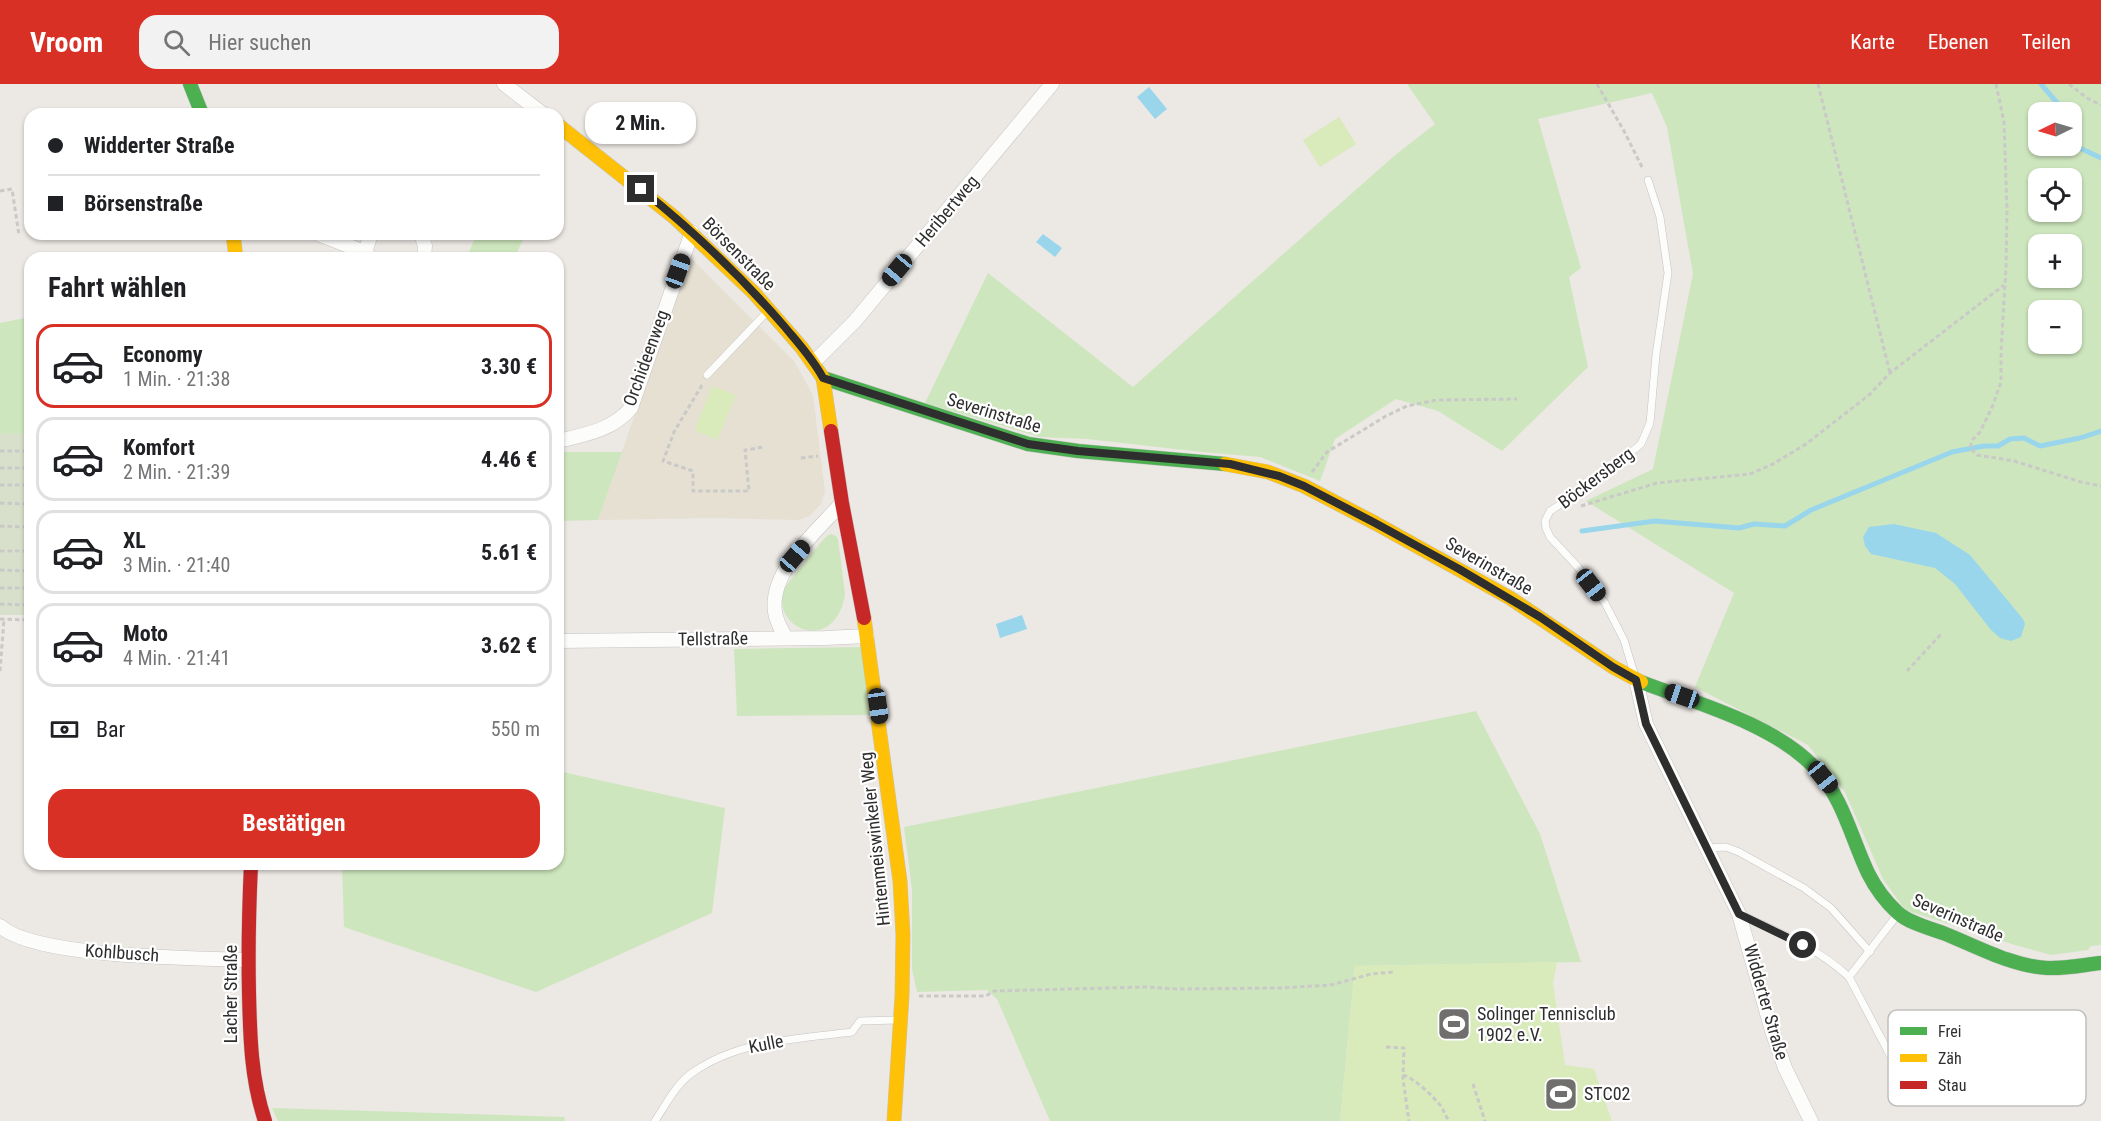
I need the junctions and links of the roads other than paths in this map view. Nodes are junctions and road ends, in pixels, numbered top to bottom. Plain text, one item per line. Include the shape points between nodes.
1 (190, 84) edge
2 (504, 84) edge
3 (1052, 84) edge
4 (200, 108) edge
5 (535, 108) edge
6 (564, 130) edge
7 (1648, 180) road end
8 (692, 232) junction
9 (331, 240) edge
10 (358, 252) edge
11 (770, 309) junction
12 (814, 362) junction
13 (707, 375) road end
14 (823, 378) junction
15 (564, 440) edge
16 (842, 503) junction
17 (867, 636) junction
18 (786, 638) junction
19 (564, 641) edge
20 (1636, 680) junction
21 (1708, 848) junction
22 (250, 870) edge
23 (1739, 914) junction
24 (1899, 914) junction
25 (0, 926) edge
26 (1870, 952) junction
27 (248, 960) junction
28 (2101, 963) edge
29 (1849, 978) junction
30 (900, 1020) junction
31 (1888, 1051) edge
32 (266, 1121) edge
33 (655, 1121) edge
34 (894, 1121) edge
35 (1811, 1121) edge

1 - 4 street
2 - 5 street
3 - 12 street, Heribertweg via 855,321
6 - 8 street, Börsenstraße
7 - 20 lane, Böckersberg via 1660,217 1668,273 1650,423 1641,444 1592,484 1550,511 1545,521 1550,537 1605,603 1624,640
8 - 11 street, Börsenstraße
8 - 15 street, Orchideenweg via 631,408 597,432
9 - 10 street
11 - 12 street, Börsenstraße
11 - 13 lane
12 - 14 street, Börsenstraße
14 - 16 street, Hintenmeiswinkeler Weg
14 - 20 street, Severinstraße via 1028,444 1230,464 1268,472 1304,486 1510,598
16 - 17 street, Hintenmeiswinkeler Weg
16 - 18 street via 795,556 779,581 774,610
17 - 18 street, Tellstraße
17 - 30 street, Hintenmeiswinkeler Weg via 900,881
18 - 19 street, Tellstraße
20 - 21 street, Widderter Straße via 1646,724
20 - 24 street, Severinstraße via 1756,727 1814,767 1831,788 1868,872
21 - 23 street, Widderter Straße
21 - 26 lane via 1726,847 1739,852 1804,888 1831,908
22 - 27 street, Lacher Straße
23 - 29 lane, Widderter Straße via 1823,956
23 - 35 street, Widderter Straße via 1772,1031
24 - 26 lane
24 - 28 street, Severinstraße via 2019,963 2047,968
25 - 27 street, Kohlbusch via 18,938 66,948
26 - 29 lane
27 - 32 street, Lacher Straße via 250,1054
29 - 31 lane, Widderter Straße
30 - 33 lane, Kulle via 860,1021 852,1032 768,1042 734,1051 692,1073
30 - 34 street, Hintenmeiswinkeler Weg

